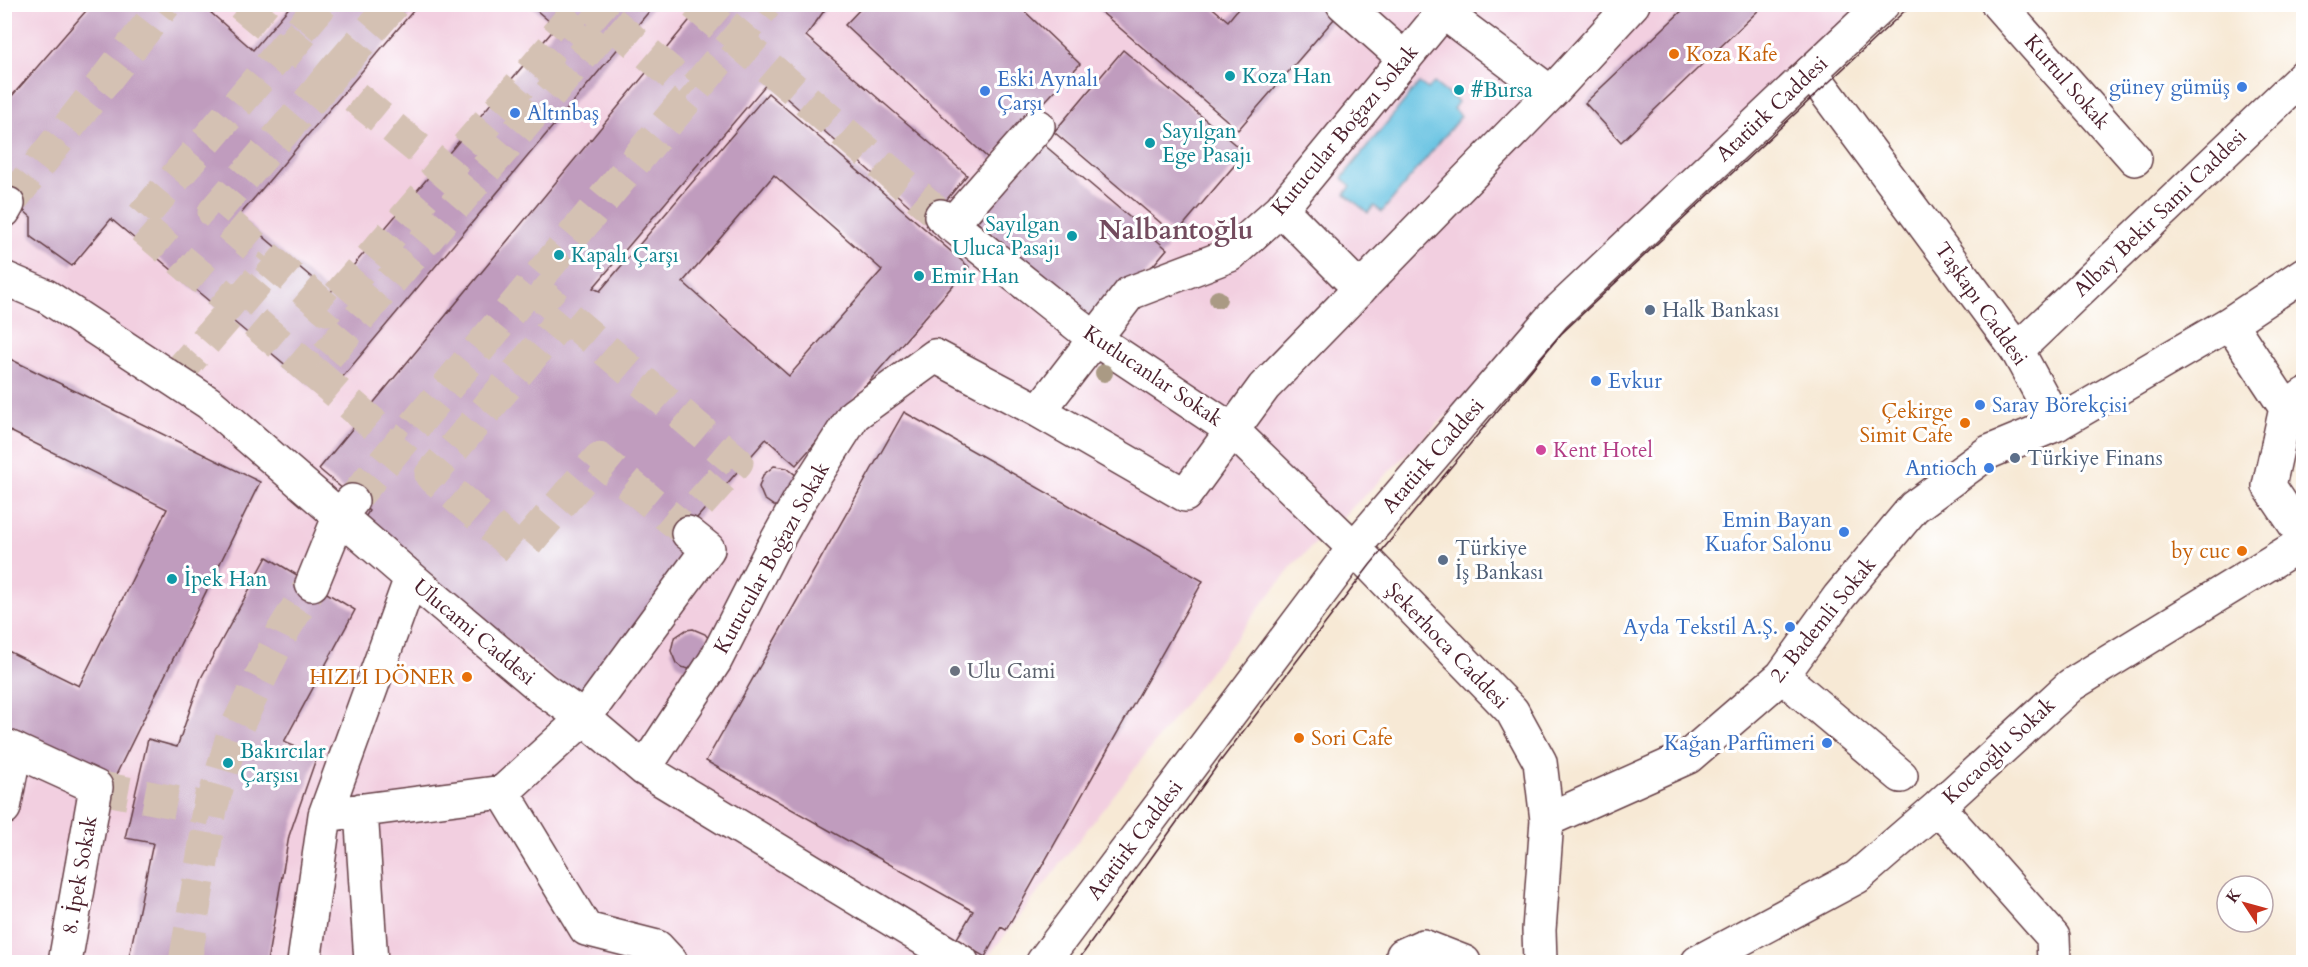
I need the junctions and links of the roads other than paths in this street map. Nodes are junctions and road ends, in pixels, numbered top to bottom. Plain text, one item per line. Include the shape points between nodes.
1 (1343, 4) edge
2 (1633, 4) edge
3 (1883, 4) edge
4 (1998, 4) edge
5 (1405, 59) junction
6 (1811, 72) junction
7 (2304, 76) edge
8 (1551, 93) junction
9 (1038, 126) dead end
10 (2135, 159) dead end
11 (1281, 209) junction
12 (2304, 274) edge
13 (4, 278) edge
14 (1360, 289) junction
15 (2230, 323) junction
16 (1095, 339) junction
17 (2017, 350) junction
18 (2295, 402) edge
19 (1039, 411) junction
20 (2057, 424) junction
21 (1232, 430) junction
22 (346, 508) junction
23 (688, 533) dead end
24 (2304, 538) edge
25 (2304, 542) edge
26 (1354, 548) junction
27 (411, 578) junction
28 (312, 584) tunnel mouth
29 (1782, 676) junction
30 (584, 718) junction
31 (10, 748) edge
32 (644, 769) junction
33 (1901, 776) dead end
34 (503, 792) junction
35 (1938, 807) junction
36 (4, 808) edge
37 (361, 810) junction
38 (325, 815) junction
39 (1546, 820) junction
40 (1403, 955) dead end
41 (65, 963) edge
42 (304, 963) edge
43 (371, 963) edge
44 (670, 963) edge
45 (962, 963) edge
46 (1043, 963) edge
47 (1464, 963) edge
48 (1540, 963) edge
49 (1698, 963) edge
50 (2054, 963) edge

1 - 5 street
2 - 8 street
3 - 6 street, Atatürk Caddesi
4 - 10 street, Kurtul Sokak
5 - 8 street, Kutucular Boğazı Sokak via 1443,12
5 - 11 street, Kutucular Boğazı Sokak
6 - 17 street, Taşkapı Caddesi
6 - 26 street, Atatürk Caddesi via 1554,315
7 - 17 street, Albay Bekir Sami Caddesi
8 - 14 street
9 - 16 street, Kutlucanlar Sokak via 946,220
11 - 14 street
11 - 16 street, Kutucular Boğazı Sokak via 1230,255 1130,293
12 - 15 street
13 - 22 street, Ulucami Caddesi via 46,296 209,403
14 - 21 street via 1264,387
15 - 18 street
15 - 20 street
16 - 19 street, Kutucular Boğazı Sokak
16 - 21 street, Kutlucanlar Sokak
17 - 20 street, Taşkapı Caddesi
18 - 24 street via 2269,486
19 - 21 street via 1185,495
19 - 32 street, Kutucular Boğazı Sokak via 935,356 854,415 776,541 715,661
20 - 29 street, 2. Bademli Sokak via 1989,452 1914,507 1839,597
21 - 26 street, Kutlucanlar Sokak
22 - 27 street, Ulucami Caddesi
22 - 28 street
23 - 30 street via 708,549
25 - 35 street, Kocaoğlu Sokak via 2071,685
26 - 39 street, Şekerhoca Caddesi via 1512,711 1540,762
26 - 46 street, Atatürk Caddesi
27 - 30 street, Ulucami Caddesi via 544,690
27 - 38 street
29 - 33 street
29 - 39 street, 2. Bademli Sokak via 1688,757
30 - 32 street, Ulucami Caddesi
30 - 34 street
31 - 36 street
31 - 41 street, 8. İpek Sokak via 96,786
32 - 45 street, Ulucami Caddesi
34 - 37 street
34 - 44 street via 586,929 657,947
35 - 49 street, Kocaoğlu Sokak via 1857,877
35 - 50 street via 2053,936
37 - 38 street
37 - 43 street
38 - 42 street
39 - 48 street, Şekerhoca Caddesi
40 - 47 street via 1424,946

